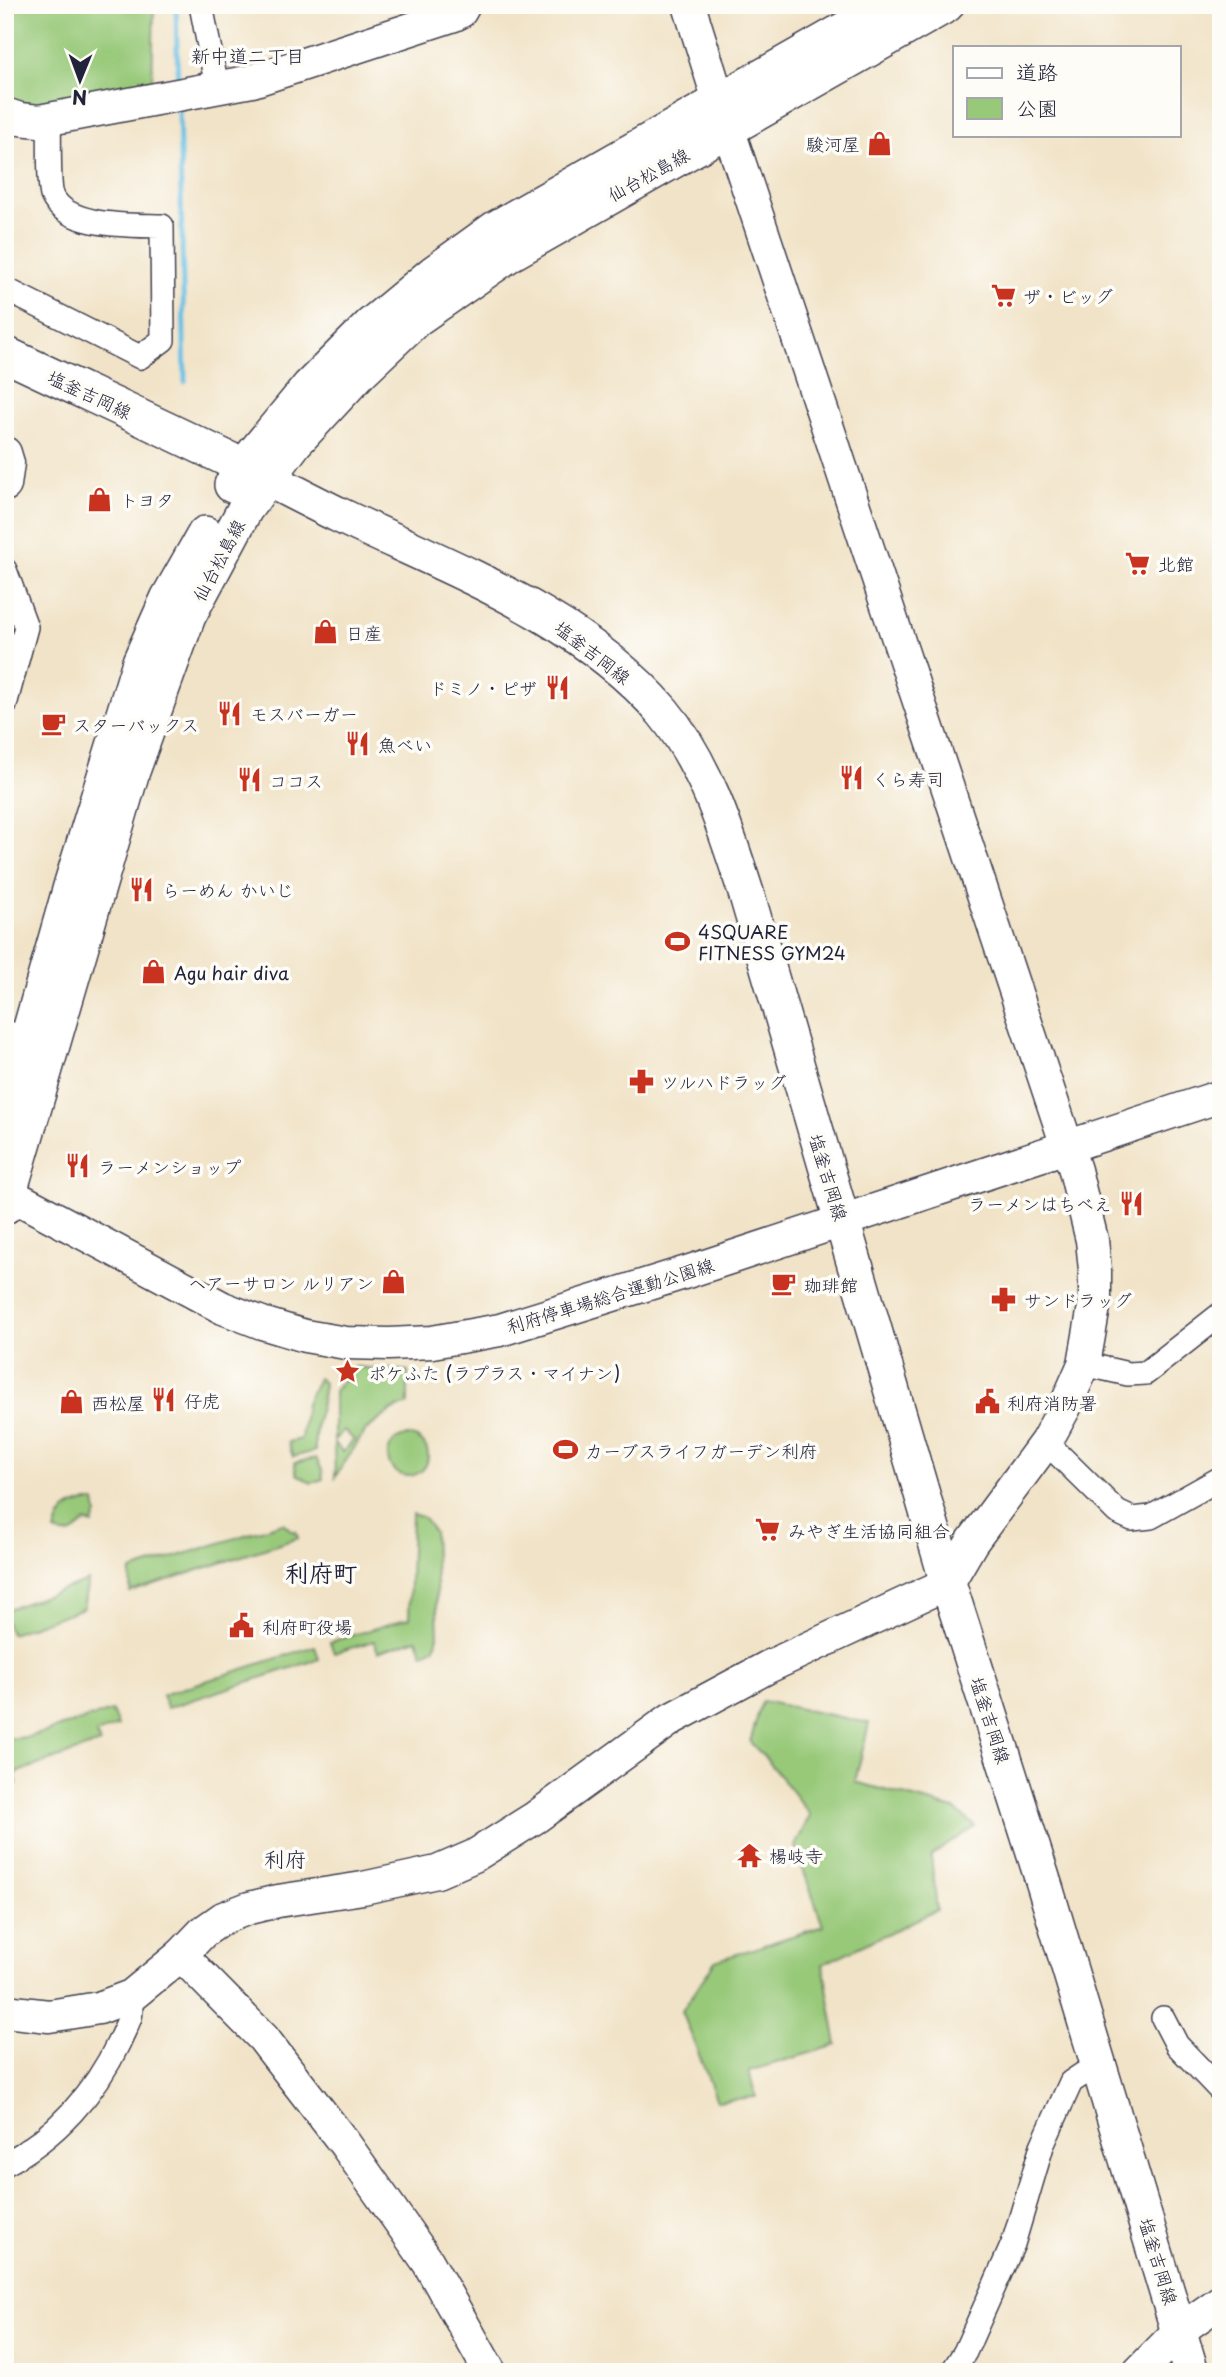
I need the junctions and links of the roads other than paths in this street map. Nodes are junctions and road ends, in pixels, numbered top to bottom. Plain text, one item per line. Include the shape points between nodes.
1 (201, 5) edge
2 (464, 5) edge
3 (689, 5) edge
4 (888, 5) edge
5 (946, 5) edge
6 (194, 91) junction
7 (5, 114) edge
8 (724, 115) junction
9 (49, 119) junction
10 (5, 289) edge
11 (5, 354) edge
12 (5, 453) edge
13 (255, 472) junction
14 (5, 485) edge
15 (5, 570) edge
16 (6, 701) edge
17 (16, 1037) edge
18 (1221, 1096) edge
19 (5, 1119) edge
20 (1068, 1148) junction
21 (6, 1197) edge
22 (842, 1221) junction
23 (1221, 1314) edge
24 (1084, 1364) junction
25 (1046, 1442) junction
26 (1221, 1478) edge
27 (948, 1583) junction
28 (181, 1955) junction
29 (131, 1996) junction
30 (5, 2011) edge
31 (1163, 2018) dead end
32 (1098, 2064) junction
33 (1221, 2091) edge
34 (5, 2164) edge
35 (1221, 2301) edge
36 (1180, 2330) junction
37 (490, 2372) edge
38 (953, 2372) edge
39 (1139, 2372) edge
40 (1191, 2372) edge

1 - 6 street
2 - 6 street via 454,15 252,81
3 - 8 street
4 - 8 main road
5 - 8 main road
6 - 9 street
7 - 9 street
8 - 13 main road, 仙台松島線 via 495,229 434,273 370,326 309,387
8 - 20 street
9 - 10 street via 51,194 61,208 93,222 162,226 163,340 139,357
11 - 13 main road, 塩釜吉岡線
12 - 14 street
13 - 17 main road, 仙台松島線 via 168,599 140,663 76,870
13 - 21 main road, 仙台松島線 via 245,509 188,616 158,695
13 - 22 main road, 塩釜吉岡線 via 540,611 612,662 662,711 694,760 722,818
15 - 16 street via 26,627
17 - 19 main road, 仙台松島線
18 - 20 street, 利府停車場総合運動公園線
20 - 22 street, 利府停車場総合運動公園線
20 - 24 street via 1093,1240 1095,1301
21 - 22 street, 利府停車場総合運動公園線 via 262,1324 305,1336 389,1344 500,1330
22 - 27 main road, 塩釜吉岡線
23 - 24 street via 1146,1373 1128,1374
24 - 25 street
25 - 26 street via 1117,1512 1132,1519 1152,1517
25 - 27 street via 972,1542
27 - 28 street via 671,1718 536,1817 474,1856 437,1872 249,1908 223,1918
27 - 32 main road, 塩釜吉岡線
28 - 29 street
28 - 37 street via 263,2038 345,2144 428,2262
29 - 30 street via 74,2014
29 - 34 street via 125,2029 88,2095 39,2142
31 - 33 street via 1177,2045
32 - 36 main road, 塩釜吉岡線
32 - 38 street via 1071,2082 1042,2146 1013,2244
35 - 36 street
36 - 39 street
36 - 40 main road, 塩釜吉岡線

